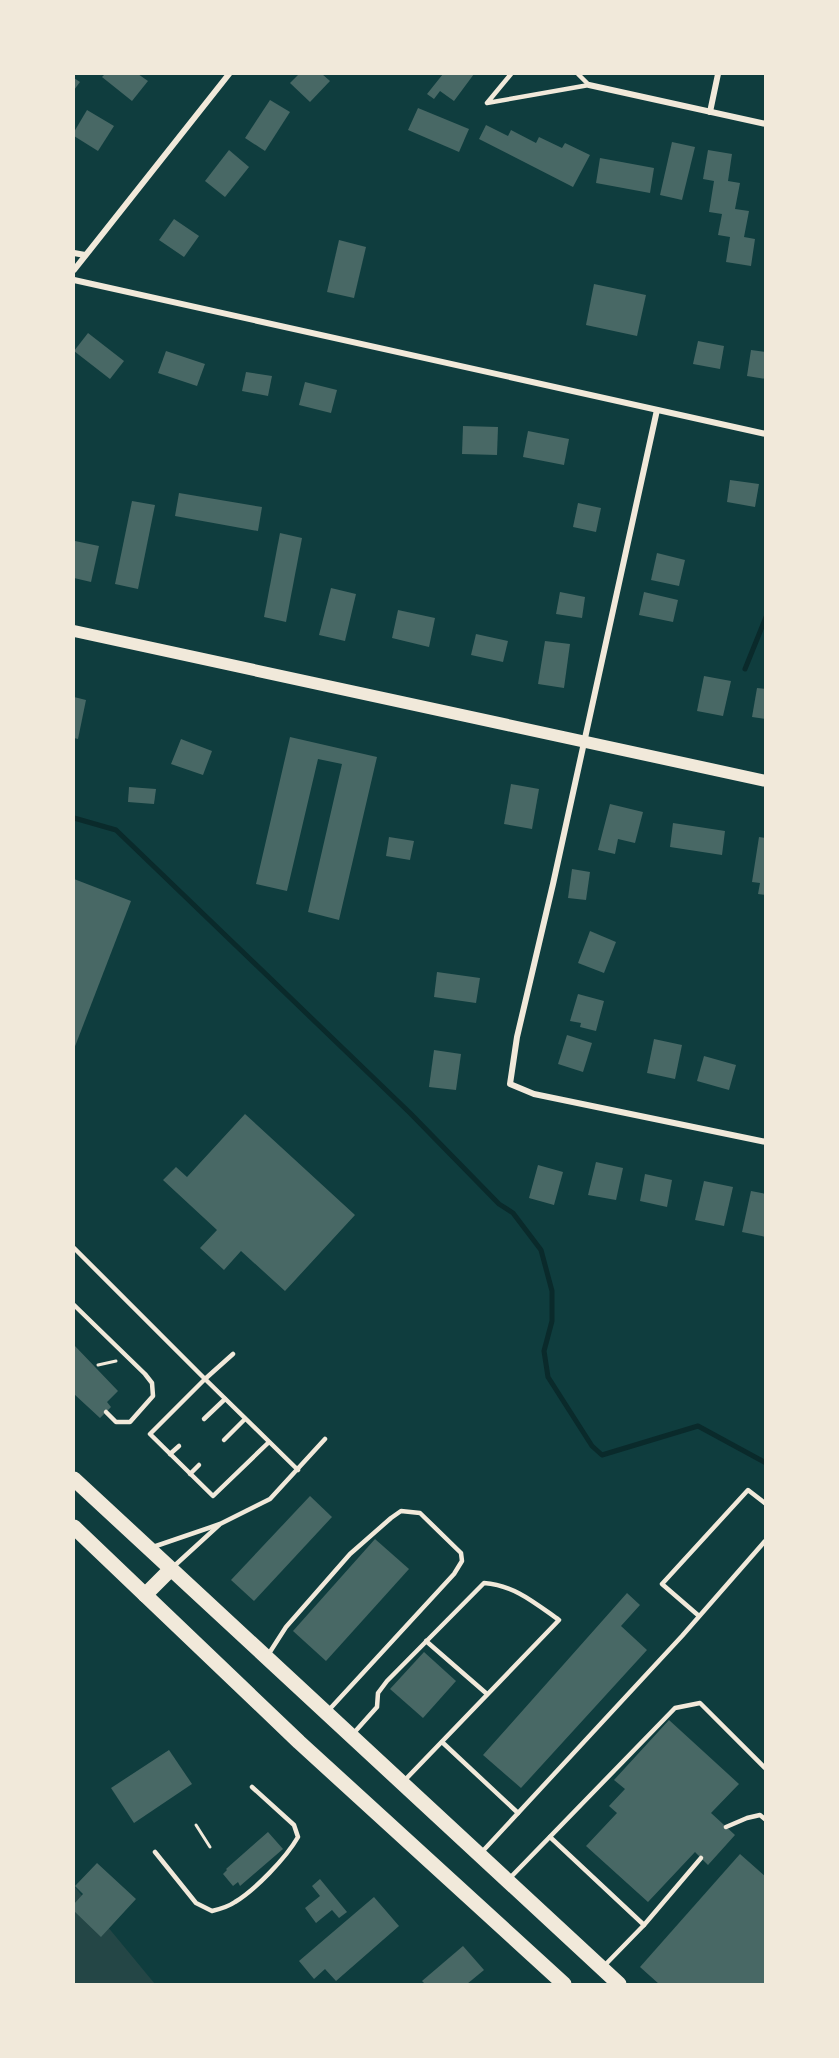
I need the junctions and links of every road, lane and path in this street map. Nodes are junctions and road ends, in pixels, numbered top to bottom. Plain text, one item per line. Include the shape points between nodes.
1 (229, 74) edge
2 (511, 74) edge
3 (578, 74) edge
4 (718, 74) edge
5 (589, 85) junction
6 (710, 112) junction
7 (765, 124) edge
8 (74, 252) edge
9 (85, 255) junction
10 (74, 270) edge
11 (74, 280) edge
12 (657, 410) junction
13 (765, 434) edge
14 (74, 631) edge
15 (585, 741) junction
16 (765, 781) edge
17 (765, 1142) edge
18 (74, 1248) edge
19 (74, 1305) edge
20 (233, 1354) dead end
21 (128, 1358) junction
22 (98, 1365) dead end
23 (206, 1379) junction
24 (225, 1399) junction
25 (106, 1412) dead end
26 (204, 1419) dead end
27 (244, 1419) junction
28 (325, 1439) dead end
29 (224, 1440) dead end
30 (268, 1443) junction
31 (179, 1446) dead end
32 (170, 1454) junction
33 (199, 1465) dead end
34 (298, 1470) junction
35 (190, 1474) junction
36 (74, 1479) edge
37 (765, 1504) edge
38 (220, 1524) junction
39 (74, 1527) edge
40 (765, 1540) edge
41 (147, 1549) junction
42 (170, 1570) junction
43 (145, 1595) junction
44 (699, 1616) junction
45 (426, 1641) junction
46 (266, 1659) junction
47 (487, 1694) junction
48 (325, 1714) junction
49 (351, 1737) junction
50 (442, 1742) junction
51 (765, 1769) edge
52 (401, 1784) junction
53 (252, 1787) dead end
54 (518, 1813) junction
55 (765, 1820) edge
56 (196, 1825) dead end
57 (726, 1827) dead end
58 (550, 1837) junction
59 (210, 1847) dead end
60 (155, 1852) dead end
61 (479, 1855) junction
62 (701, 1858) dead end
63 (508, 1881) junction
64 (644, 1925) junction
65 (602, 1968) junction
66 (564, 1984) edge
67 (619, 1984) edge

1 - 9 street
2 - 5 lane via 488,103
3 - 5 lane
4 - 6 street
5 - 6 street
6 - 7 street
8 - 9 street
9 - 10 street
11 - 12 street
12 - 13 street
12 - 15 street
14 - 15 main road
15 - 16 main road
15 - 17 street via 517,1037 510,1084 534,1094
18 - 23 lane
19 - 21 lane
20 - 23 lane
21 - 22 path
21 - 25 lane via 152,1383 153,1395 130,1422 116,1422
23 - 24 lane
23 - 32 lane via 150,1434
24 - 26 lane
24 - 27 lane
27 - 29 lane
27 - 30 lane
28 - 34 lane
30 - 34 lane
30 - 35 lane via 213,1496
31 - 32 lane
32 - 35 lane
33 - 35 lane
34 - 38 lane via 270,1499
36 - 41 main road
37 - 44 lane via 748,1490 662,1584
38 - 41 lane
38 - 42 lane
39 - 43 main road
40 - 44 lane
41 - 42 main road
42 - 43 main road
42 - 46 main road
43 - 66 main road
44 - 54 lane
45 - 47 lane
45 - 47 lane via 484,1583 521,1593 559,1620
45 - 49 lane via 387,1681 378,1693 376,1707
46 - 48 main road
46 - 48 lane via 286,1626 350,1554 401,1511 420,1514 461,1553 462,1561
47 - 50 lane
48 - 49 main road
49 - 52 main road
50 - 52 lane
50 - 54 lane
51 - 58 lane via 700,1703 675,1708
52 - 61 main road
53 - 60 lane via 294,1825 298,1837 272,1870 234,1903 212,1911 196,1903
54 - 61 lane
55 - 57 lane via 760,1815
56 - 59 path
58 - 63 lane
58 - 64 lane
61 - 63 main road
62 - 64 lane
63 - 65 main road
64 - 65 lane
65 - 67 main road

